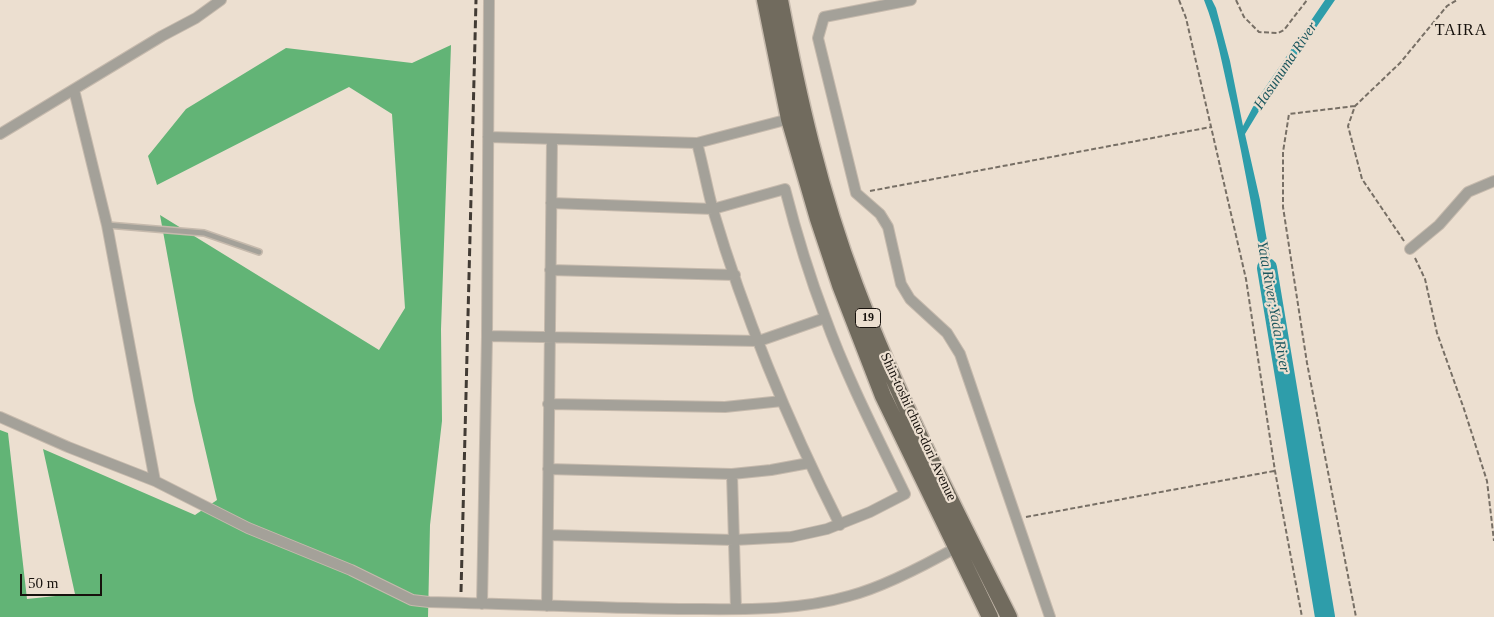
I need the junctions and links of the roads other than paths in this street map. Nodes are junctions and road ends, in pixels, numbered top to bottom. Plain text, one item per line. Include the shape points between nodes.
1 (222, 0) edge
2 (489, 0) edge
3 (765, 0) edge
4 (780, 0) edge
5 (911, 0) edge
6 (74, 90) junction
7 (789, 120) junction
8 (0, 134) edge
9 (488, 137) junction
10 (552, 139) junction
11 (697, 143) junction
12 (1494, 181) edge
13 (551, 203) junction
14 (713, 209) junction
15 (107, 225) junction
16 (1410, 249) road end
17 (259, 252) dead end
18 (550, 270) junction
19 (735, 275) junction
20 (825, 318) junction
21 (486, 336) junction
22 (549, 337) junction
23 (759, 341) junction
24 (782, 401) junction
25 (548, 404) junction
26 (0, 416) edge
27 (809, 463) junction
28 (548, 469) junction
29 (732, 474) junction
30 (155, 481) junction
31 (840, 524) junction
32 (548, 535) junction
33 (971, 539) junction
34 (734, 540) junction
35 (955, 548) junction
36 (482, 604) junction
37 (547, 606) junction
38 (736, 609) junction
39 (990, 617) edge
40 (1009, 617) edge
41 (1050, 617) edge

1 - 6 street
2 - 9 street
3 - 7 main road, Shin-toshi chuo-dori Avenue / 19
4 - 33 main road, Shin-toshi chuo-dori Avenue / 19 via 809,136 854,282 876,341
5 - 41 street via 824,17 818,38 856,193 880,214 888,227 901,284 910,299 947,333 960,354
6 - 8 street
6 - 15 street
7 - 11 street
7 - 35 main road, Shin-toshi chuo-dori Avenue / 19 via 818,219 861,342
9 - 10 street
9 - 21 street
10 - 11 street
10 - 13 street
11 - 14 street
12 - 16 street via 1468,192 1439,225
13 - 14 street
13 - 18 street
14 - 19 street
14 - 20 street via 785,189 795,230
15 - 17 lane via 204,233
15 - 30 street
18 - 19 street
18 - 22 street
19 - 23 street
20 - 23 street
20 - 31 street via 905,494
21 - 22 street
21 - 36 street
22 - 23 street
22 - 25 street
23 - 24 street
24 - 25 street via 725,407
24 - 27 street
25 - 28 street
26 - 30 street
27 - 29 street
27 - 31 street
28 - 29 street
28 - 32 street
29 - 34 street
30 - 36 street via 248,528 351,570 412,600
31 - 34 street via 790,537
32 - 34 street
32 - 37 street
33 - 35 street
33 - 40 main road, Shin-toshi chuo-dori Avenue / 19
34 - 38 street
35 - 38 street via 890,581 850,596 760,610
35 - 39 main road, Shin-toshi chuo-dori Avenue / 19
36 - 37 street
37 - 38 street

